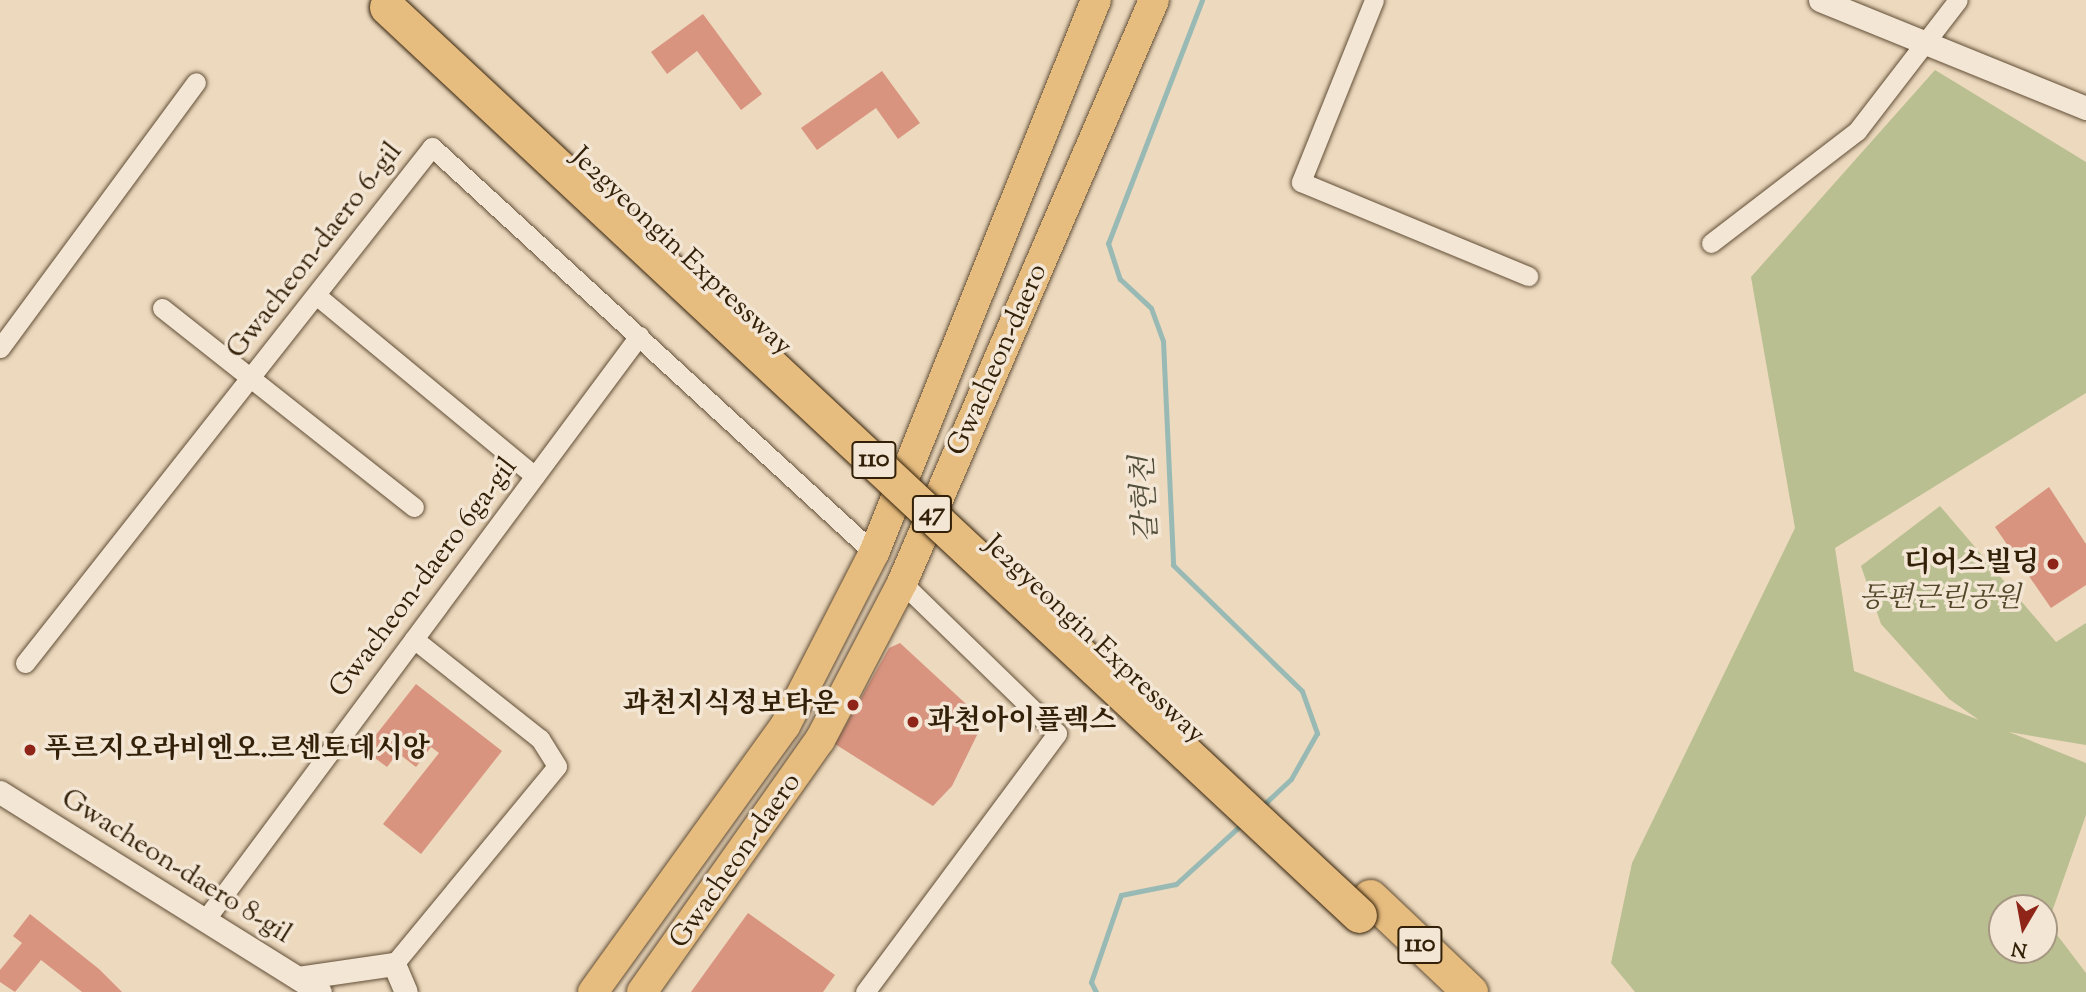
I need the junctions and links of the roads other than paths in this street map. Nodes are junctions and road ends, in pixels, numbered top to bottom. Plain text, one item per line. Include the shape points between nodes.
1 (1096, 0) edge
2 (1154, 0) edge
3 (1374, 0) edge
4 (1819, 0) edge
5 (1958, 0) edge
6 (393, 2) edge
7 (1926, 43) junction
8 (196, 82) dead end
9 (2086, 108) edge
10 (1711, 243) dead end
11 (1528, 276) dead end
12 (316, 295) junction
13 (162, 308) dead end
14 (639, 336) junction
15 (0, 348) edge
16 (250, 378) junction
17 (535, 476) junction
18 (414, 507) dead end
19 (874, 553) junction
20 (902, 583) junction
21 (414, 639) junction
22 (25, 663) dead end
23 (0, 792) edge
24 (1364, 906) junction
25 (205, 920) junction
26 (394, 964) junction
27 (298, 978) junction
28 (320, 992) edge
29 (406, 992) edge
30 (593, 992) edge
31 (642, 992) edge
32 (865, 992) edge
33 (1436, 992) edge
34 (1470, 992) edge

1 - 19 main road, Gwacheon-daero
2 - 20 main road, Gwacheon-daero / 47
3 - 11 street via 1301,182
4 - 7 street
5 - 7 street
6 - 24 highway, Je2gyeongin Expressway / 110
7 - 9 street
7 - 10 street via 1857,131
8 - 15 street
12 - 14 street, Gwacheon-daero 6-gil via 432,147
12 - 16 street, Gwacheon-daero 6-gil
12 - 17 street
13 - 16 street
14 - 17 street, Gwacheon-daero 6ga-gil
14 - 19 street, Gwacheon-daero 6-gil
16 - 18 street
16 - 22 street, Gwacheon-daero 6-gil
17 - 21 street, Gwacheon-daero 6ga-gil
19 - 30 main road, Gwacheon-daero via 785,726
20 - 31 main road, Gwacheon-daero / 47 via 806,762
20 - 32 street via 1057,733
21 - 25 street, Gwacheon-daero 6ga-gil
21 - 26 street via 540,739 557,766
23 - 25 street, Gwacheon-daero 8-gil
24 - 33 highway, Je2gyeongin Expressway / 110
24 - 34 highway, Je2gyeongin Expressway / 110
25 - 27 street, Gwacheon-daero 8-gil
26 - 27 street
26 - 29 street
27 - 28 street, Gwacheon-daero 8-gil

